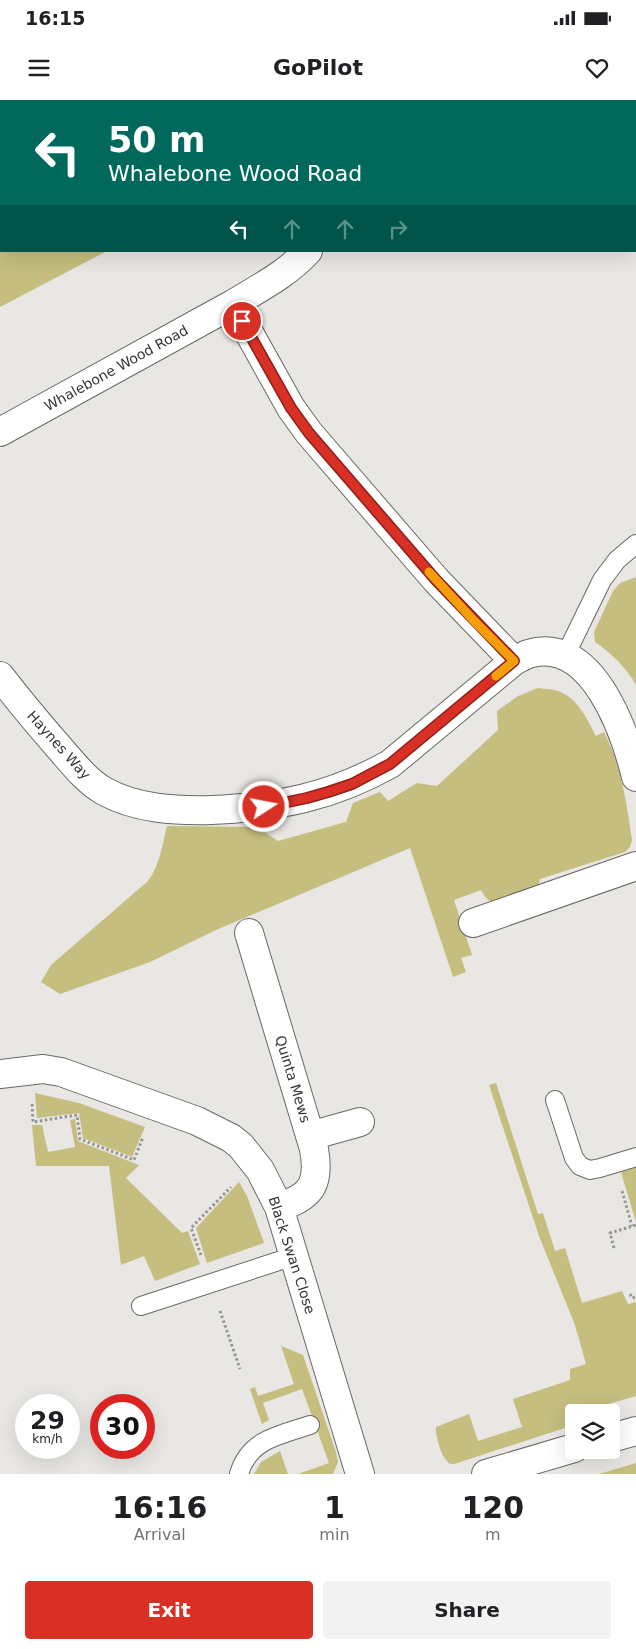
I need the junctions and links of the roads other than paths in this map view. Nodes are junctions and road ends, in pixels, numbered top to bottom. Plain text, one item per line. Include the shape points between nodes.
1 (307, 252) edge
2 (233, 304) junction
3 (0, 432) edge
4 (636, 544) edge
5 (565, 656) junction
6 (514, 661) junction
7 (0, 676) edge
8 (636, 778) edge
9 (636, 866) edge
10 (473, 924) dead end
11 (249, 933) dead end
12 (0, 1074) edge
13 (555, 1100) dead end
14 (360, 1122) dead end
15 (310, 1136) junction
16 (636, 1157) edge
17 (279, 1208) junction
18 (294, 1256) junction
19 (140, 1306) dead end
20 (310, 1425) dead end
21 (636, 1431) edge
22 (620, 1435) edge
23 (565, 1451) edge
24 (238, 1474) edge
25 (360, 1474) edge
26 (486, 1474) edge

1 - 2 street, Whalebone Wood Road via 281,274
2 - 3 street, Whalebone Wood Road
2 - 6 street via 291,408 309,433 436,580
4 - 5 lane via 617,560 602,580
5 - 6 street, Haynes Way via 528,654
5 - 8 street, Haynes Way via 594,678 611,706
6 - 7 street, Haynes Way via 390,764 352,784 264,807 196,810 153,807 104,791 82,774
9 - 10 street
11 - 15 street, Quinta Mews
12 - 17 street, Black Swan Close via 42,1069 61,1072 218,1131 241,1146 260,1170
13 - 16 lane via 574,1158 580,1166 590,1170
14 - 15 street
15 - 17 street, Quinta Mews via 316,1160 315,1181 298,1200
17 - 18 street, Black Swan Close
18 - 19 lane
18 - 25 street, Black Swan Close
20 - 24 lane via 264,1440 246,1458
21 - 22 street
23 - 26 street

